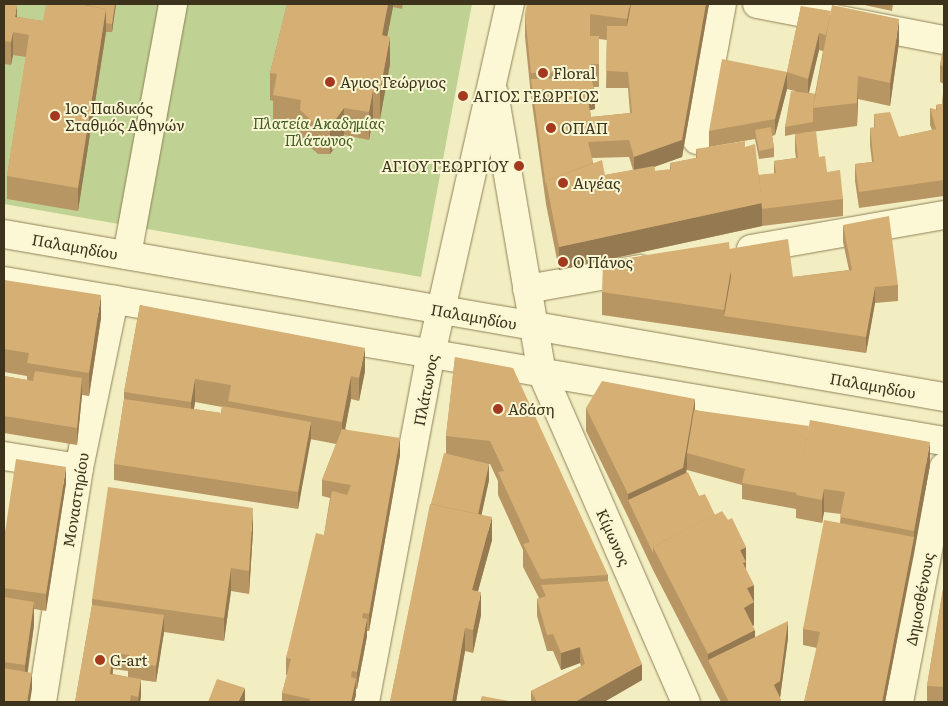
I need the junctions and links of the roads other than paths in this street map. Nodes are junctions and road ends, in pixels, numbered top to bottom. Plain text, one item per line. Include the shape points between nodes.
1 (173, 4) edge
2 (510, 4) edge
3 (722, 4) edge
4 (757, 4) edge
5 (944, 40) edge
6 (492, 79) junction
7 (697, 140) dead end
8 (944, 215) edge
9 (4, 234) edge
10 (721, 254) edge
11 (127, 255) junction
12 (663, 265) edge
13 (4, 281) edge
14 (527, 289) junction
15 (114, 300) junction
16 (441, 310) junction
17 (534, 326) junction
18 (431, 354) junction
19 (542, 373) junction
20 (944, 398) edge
21 (944, 442) edge
22 (4, 456) edge
23 (944, 467) edge
24 (79, 468) junction
25 (42, 702) edge
26 (365, 702) edge
27 (686, 702) edge
28 (899, 702) edge

1 - 11 street
2 - 6 street, Πλάτωνος
3 - 7 street
4 - 5 street
6 - 14 street, Πλάτωνος
6 - 16 street, Πλάτωνος
8 - 10 street
9 - 11 street, Παλαμηδίου
11 - 16 street, Παλαμηδίου
12 - 14 street
13 - 15 street
14 - 17 street, Πλάτωνος
15 - 18 street
15 - 24 street, Μοναστηρίου
16 - 17 street, Παλαμηδίου
16 - 18 street, Πλάτωνος
17 - 19 street, Πλάτωνος
17 - 20 street, Παλαμηδίου
18 - 19 street
18 - 26 street, Πλάτωνος
19 - 21 street
19 - 27 street, Κίμωνος
22 - 24 street
23 - 28 street, Δημοσθένους
24 - 25 street, Μοναστηρίου

